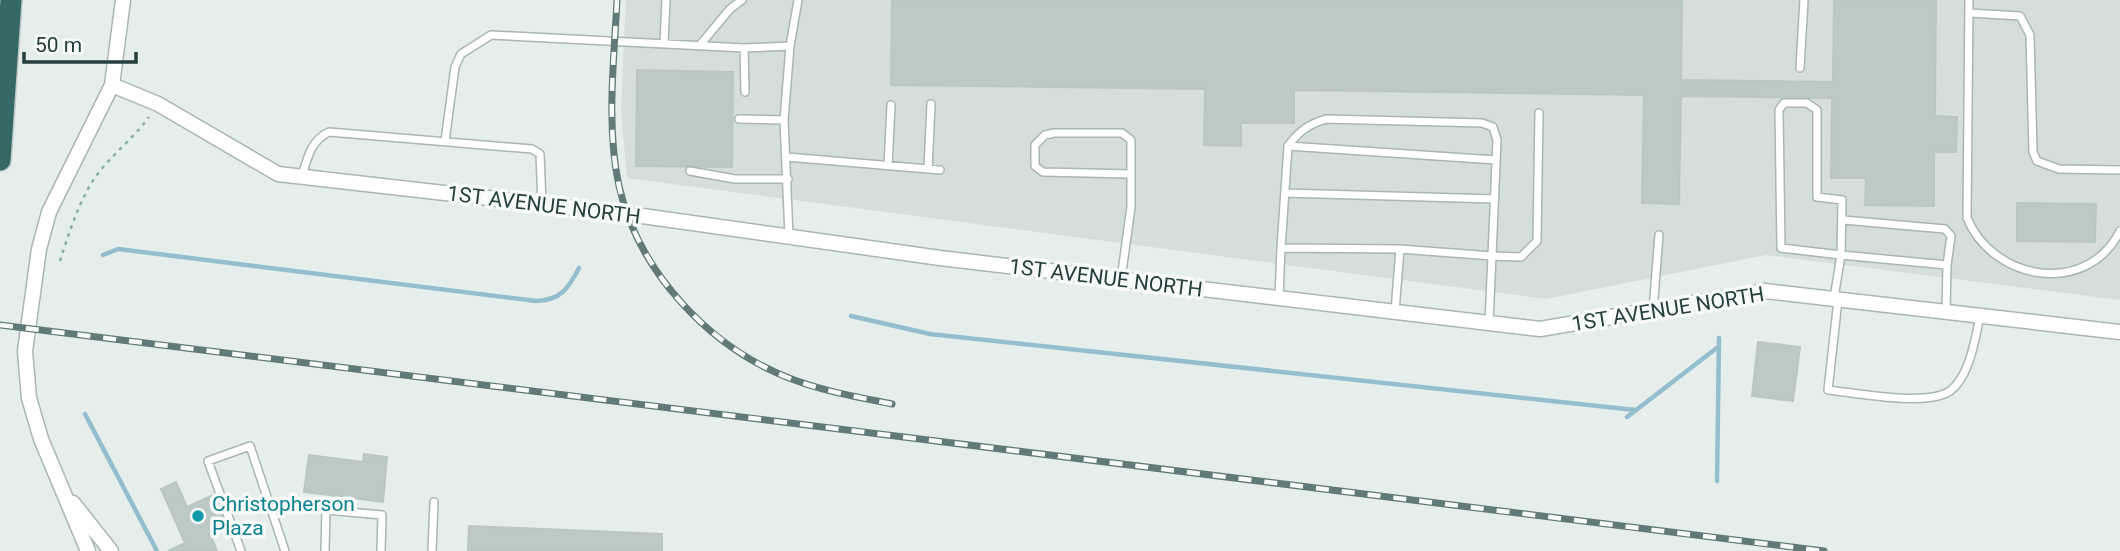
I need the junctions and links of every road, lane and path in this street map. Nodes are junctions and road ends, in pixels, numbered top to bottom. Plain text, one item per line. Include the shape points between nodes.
1 (11, 0) edge
2 (123, 0) edge
3 (666, 0) edge
4 (742, 0) edge
5 (798, 0) edge
6 (1804, 0) edge
7 (1969, 0) edge
8 (1969, 13) junction
9 (664, 43) junction
10 (700, 45) junction
11 (790, 46) junction
12 (744, 48) junction
13 (1800, 68) dead end
14 (112, 85) junction
15 (745, 92) dead end
16 (158, 104) junction
17 (931, 104) dead end
18 (891, 105) dead end
19 (1539, 113) dead end
20 (739, 118) dead end
21 (784, 120) junction
22 (444, 141) junction
23 (1288, 146) junction
24 (787, 158) junction
25 (0, 160) edge
26 (1496, 160) junction
27 (888, 166) junction
28 (928, 169) junction
29 (690, 170) dead end
30 (940, 170) dead end
31 (2120, 170) edge
32 (1131, 174) junction
33 (302, 176) junction
34 (788, 179) junction
35 (1285, 193) junction
36 (1495, 199) junction
37 (542, 204) junction
38 (1843, 220) junction
39 (2120, 231) edge
40 (1659, 235) dead end
41 (789, 236) junction
42 (1281, 248) junction
43 (1400, 250) junction
44 (1841, 255) junction
45 (1492, 256) junction
46 (60, 261) dead end
47 (1947, 265) junction
48 (1121, 279) junction
49 (1279, 298) junction
50 (1836, 299) junction
51 (1653, 310) junction
52 (1395, 312) junction
53 (1946, 312) junction
54 (1980, 316) junction
55 (1489, 323) junction
56 (2120, 332) edge
57 (65, 494) junction
58 (434, 502) dead end
59 (88, 551) edge
60 (111, 551) edge
61 (241, 551) edge
62 (285, 551) edge
63 (324, 551) edge
64 (381, 551) edge
65 (432, 551) edge

1 - 25 highway
2 - 14 street
3 - 9 lane
4 - 10 lane
5 - 11 lane
6 - 13 lane
7 - 8 lane
8 - 31 lane via 2020,16 2030,35 2036,161 2059,169
8 - 39 lane via 1967,218 1974,234 1990,253 2013,267 2067,274 2093,263
9 - 10 lane
9 - 22 lane via 491,35 461,54 455,67
10 - 12 lane
11 - 12 lane
11 - 21 lane
12 - 15 lane
14 - 16 street, 1ST AVENUE NORTH
14 - 57 street via 49,212 39,249 25,351 29,398
16 - 33 street, 1ST AVENUE NORTH via 278,173
16 - 46 path via 132,140 95,178
17 - 28 lane
18 - 27 lane
19 - 45 lane via 1537,241 1521,257
20 - 21 lane
21 - 24 lane
22 - 33 lane via 329,132 310,150
22 - 37 lane via 532,149 540,154
23 - 26 lane
23 - 26 lane via 1298,132 1326,119 1482,122 1493,127
23 - 35 lane
24 - 27 lane
24 - 34 lane
26 - 36 lane
27 - 28 lane
28 - 30 lane
29 - 34 lane via 735,179
32 - 32 lane via 1131,140 1122,133 1054,133 1035,145 1035,166 1043,172
32 - 48 lane
33 - 37 street, 1ST AVENUE NORTH
34 - 41 lane
35 - 36 lane
35 - 42 lane
36 - 45 lane
37 - 41 street, 1ST AVENUE NORTH
38 - 44 lane
38 - 44 lane via 1842,200 1817,197 1817,110 1807,103 1784,103 1779,110 1781,248
38 - 47 lane via 1945,229 1951,236
40 - 51 lane
41 - 48 street, 1ST AVENUE NORTH
42 - 43 lane
42 - 49 lane
43 - 45 lane
43 - 52 lane
44 - 47 lane
44 - 50 lane
45 - 55 lane
47 - 53 lane
48 - 49 street, 1ST AVENUE NORTH
49 - 52 street, 1ST AVENUE NORTH
50 - 51 street, 1ST AVENUE NORTH via 1765,291
50 - 53 street, 1ST AVENUE NORTH
50 - 54 lane via 1828,390 1929,399 1951,391 1963,375
51 - 55 street, 1ST AVENUE NORTH via 1540,329
52 - 55 street, 1ST AVENUE NORTH
53 - 54 street, 1ST AVENUE NORTH
54 - 56 street, 1ST AVENUE NORTH
57 - 59 street
57 - 60 street
58 - 65 lane
61 - 62 lane via 208,461 250,446
63 - 64 lane via 326,510 382,515

